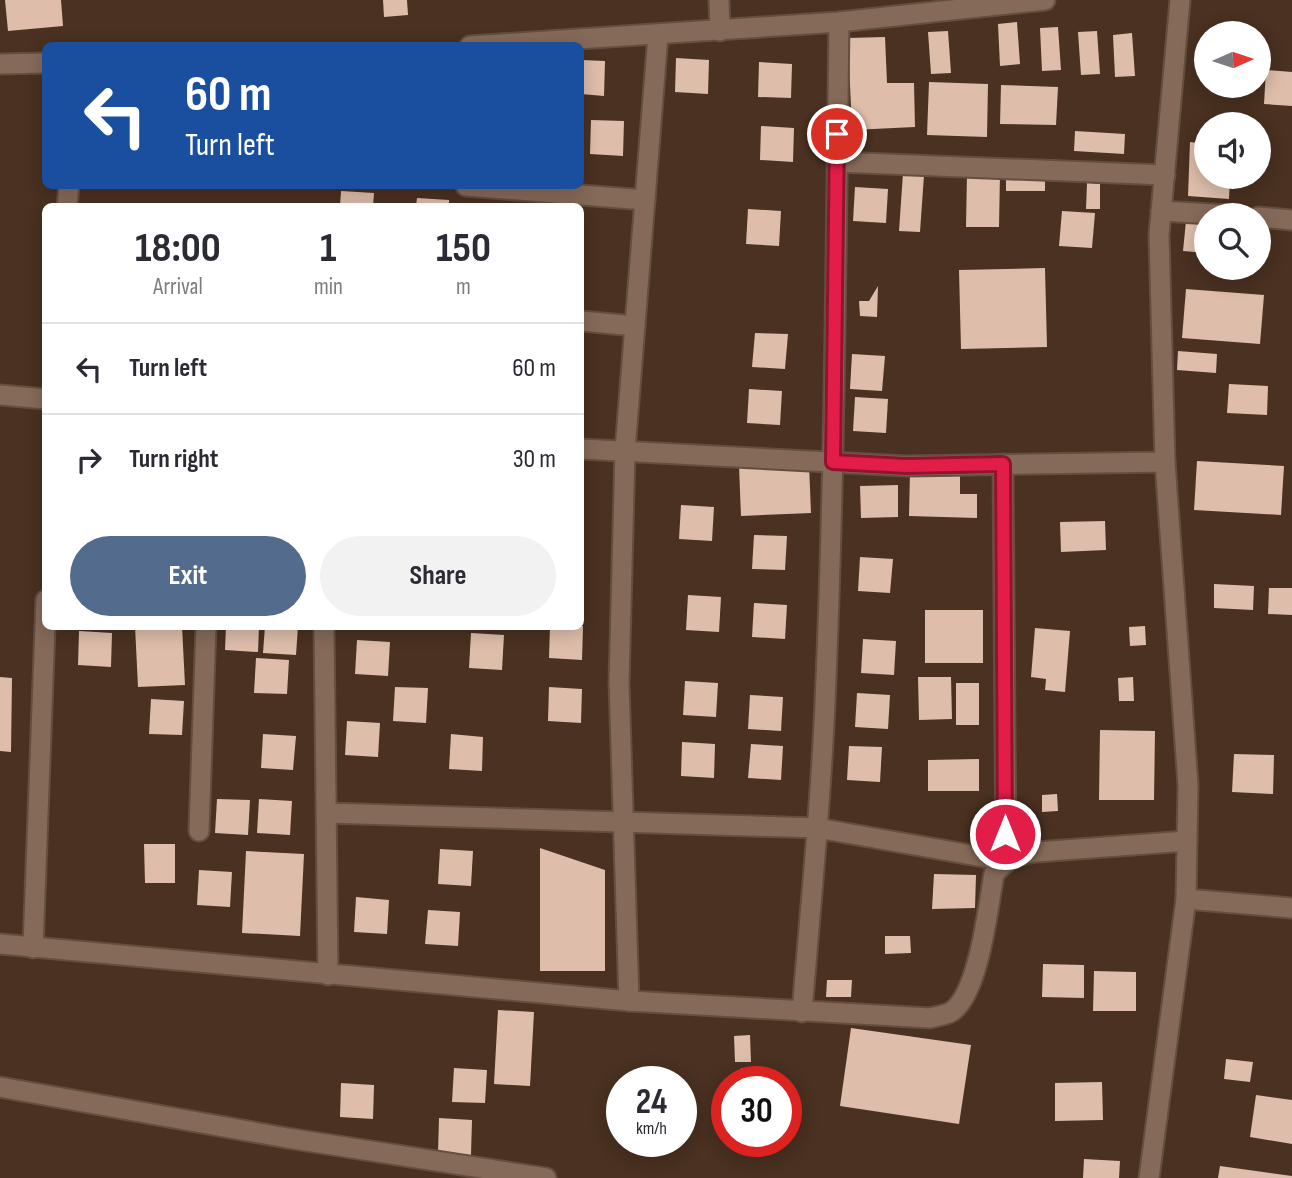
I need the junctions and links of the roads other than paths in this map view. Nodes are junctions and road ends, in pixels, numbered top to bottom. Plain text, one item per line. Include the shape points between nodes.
1 (719, 0) edge
2 (1045, 0) edge
3 (1180, 0) edge
4 (839, 23) junction
5 (720, 31) junction
6 (658, 34) junction
7 (533, 42) edge
8 (0, 64) edge
9 (42, 64) edge
10 (837, 162) junction
11 (1165, 176) junction
12 (504, 189) edge
13 (645, 200) junction
14 (1161, 211) junction
15 (1194, 213) edge
16 (1271, 218) edge
17 (1292, 220) edge
18 (584, 321) edge
19 (635, 326) junction
20 (0, 395) edge
21 (42, 399) edge
22 (584, 449) edge
23 (625, 451) junction
24 (833, 462) junction
25 (1165, 462) junction
26 (1003, 464) junction
27 (45, 630) edge
28 (206, 630) edge
29 (324, 630) edge
30 (327, 813) junction
31 (623, 822) junction
32 (817, 828) junction
33 (199, 831) dead end
34 (1186, 841) junction
35 (1006, 861) junction
36 (1186, 899) junction
37 (1292, 908) edge
38 (0, 944) edge
39 (33, 948) junction
40 (328, 975) junction
41 (629, 1001) junction
42 (802, 1012) junction
43 (0, 1087) edge
44 (546, 1178) edge
45 (1149, 1178) edge

1 - 5 street
2 - 4 street
3 - 11 street
4 - 5 street
4 - 10 street
5 - 6 street
6 - 7 street
6 - 13 street
8 - 9 street
10 - 11 street
10 - 24 street
11 - 14 street
12 - 13 street
13 - 19 street
14 - 15 street
14 - 25 street
16 - 17 street
18 - 19 street
19 - 23 street
20 - 21 street
22 - 23 street
23 - 24 street
23 - 31 street via 619,682
24 - 26 street
24 - 32 street
25 - 26 street
25 - 34 street via 1188,785
26 - 35 street
27 - 39 street
28 - 33 street
29 - 30 street
30 - 31 street
30 - 40 street
31 - 32 street
31 - 41 street
32 - 35 street
32 - 42 street
34 - 35 street via 1019,854
34 - 36 street
35 - 42 street via 995,874 972,984 950,1012 930,1018
36 - 37 street
36 - 45 street
38 - 39 street
39 - 40 street
40 - 41 street
41 - 42 street
43 - 44 street

